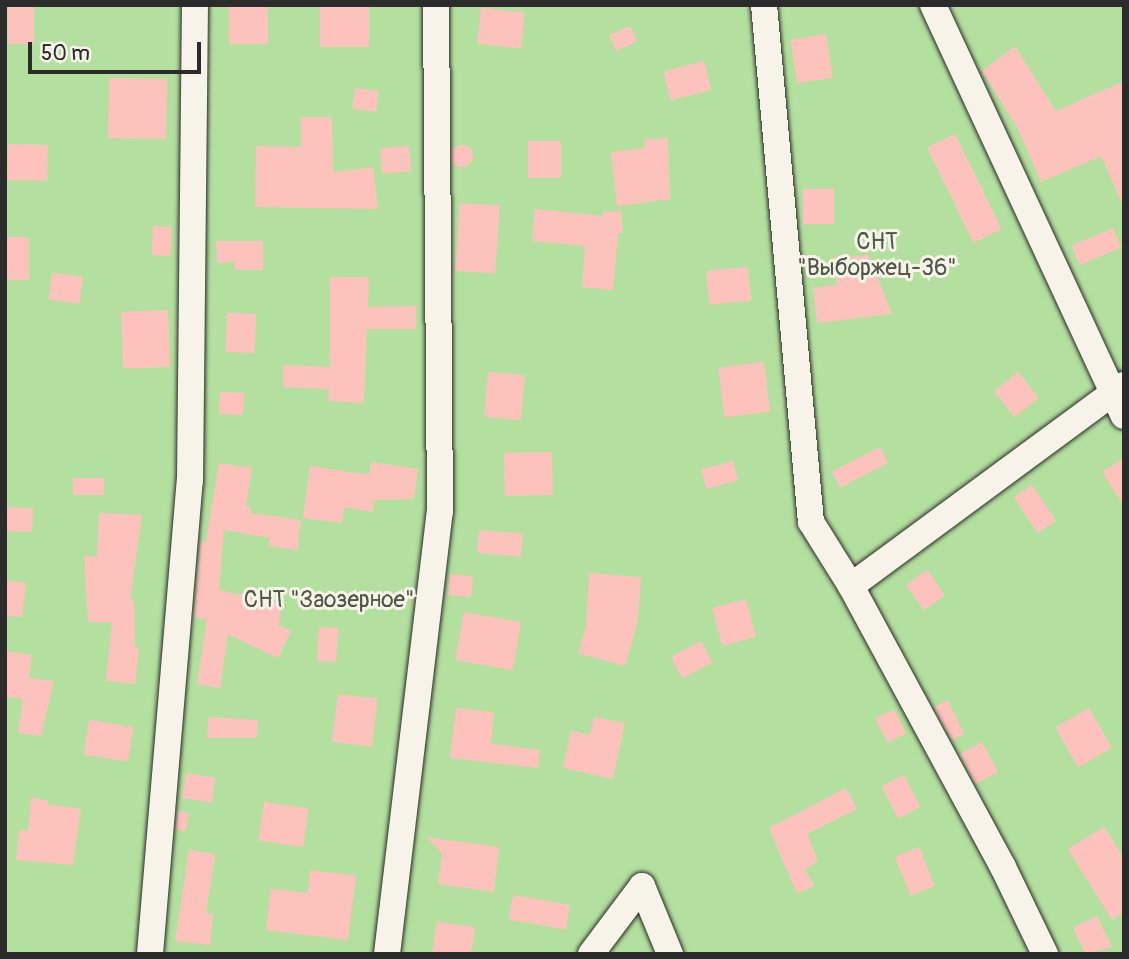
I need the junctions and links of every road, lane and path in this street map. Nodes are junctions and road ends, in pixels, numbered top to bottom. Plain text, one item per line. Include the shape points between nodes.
1 (195, 5) edge
2 (436, 5) edge
3 (764, 5) edge
4 (933, 5) edge
5 (1120, 398) edge
6 (851, 586) junction
7 (150, 954) edge
8 (387, 954) edge
9 (591, 954) edge
10 (670, 954) edge
11 (1045, 954) edge

1 - 7 street via 190,481
2 - 8 street via 440,512
3 - 6 street via 811,522
4 - 5 street
5 - 6 street
6 - 11 street
9 - 10 street via 642,886

